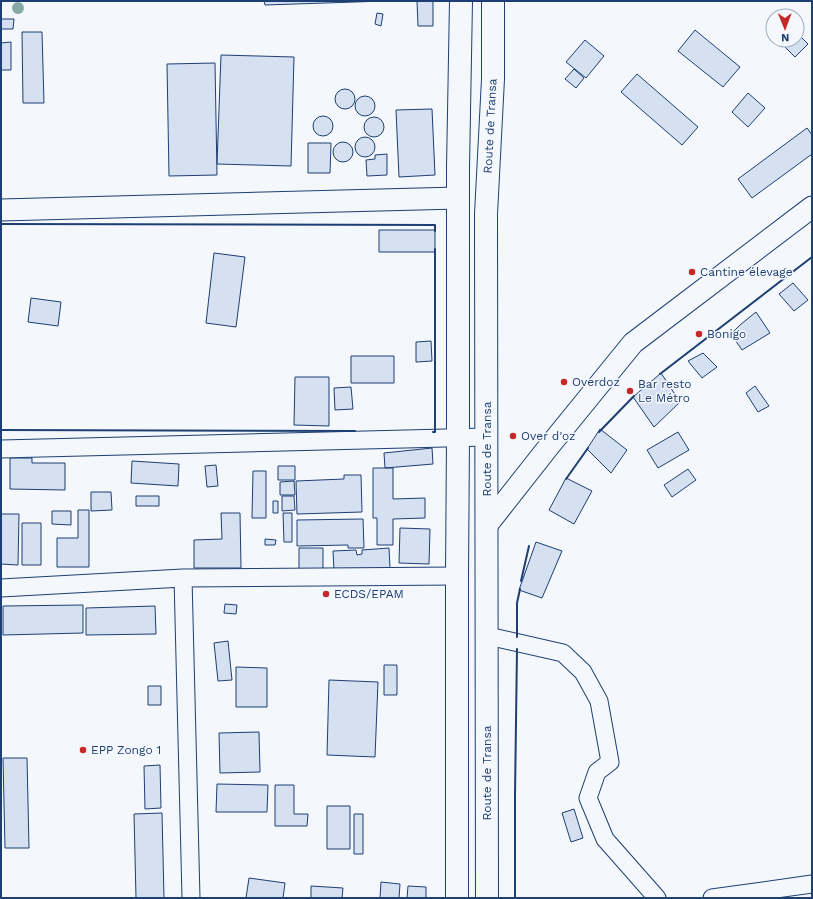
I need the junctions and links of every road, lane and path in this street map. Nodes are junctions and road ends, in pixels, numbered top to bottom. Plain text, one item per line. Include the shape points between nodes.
1 (461, 1) edge
2 (493, 1) edge
3 (458, 198) junction
4 (812, 207) edge
5 (1, 210) edge
6 (486, 437) junction
7 (458, 438) junction
8 (1, 449) edge
9 (488, 525) junction
10 (457, 576) junction
11 (184, 578) junction
12 (1, 588) edge
13 (488, 636) junction
14 (812, 884) edge
15 (191, 898) edge
16 (457, 898) edge
17 (487, 898) edge
18 (657, 898) edge
19 (712, 898) edge

1 - 3 main road
2 - 6 main road, Route de Transa via 493,79 486,214
3 - 5 street
3 - 7 main road
4 - 9 street via 633,343
6 - 7 street
6 - 9 main road, Route de Transa
7 - 8 street
7 - 10 main road
9 - 13 main road, Route de Transa
10 - 11 street
10 - 16 main road
11 - 12 street
11 - 15 street
13 - 17 main road, Route de Transa
13 - 18 street via 563,653 583,672 599,701 610,762 597,772 588,798 605,839
14 - 19 street

